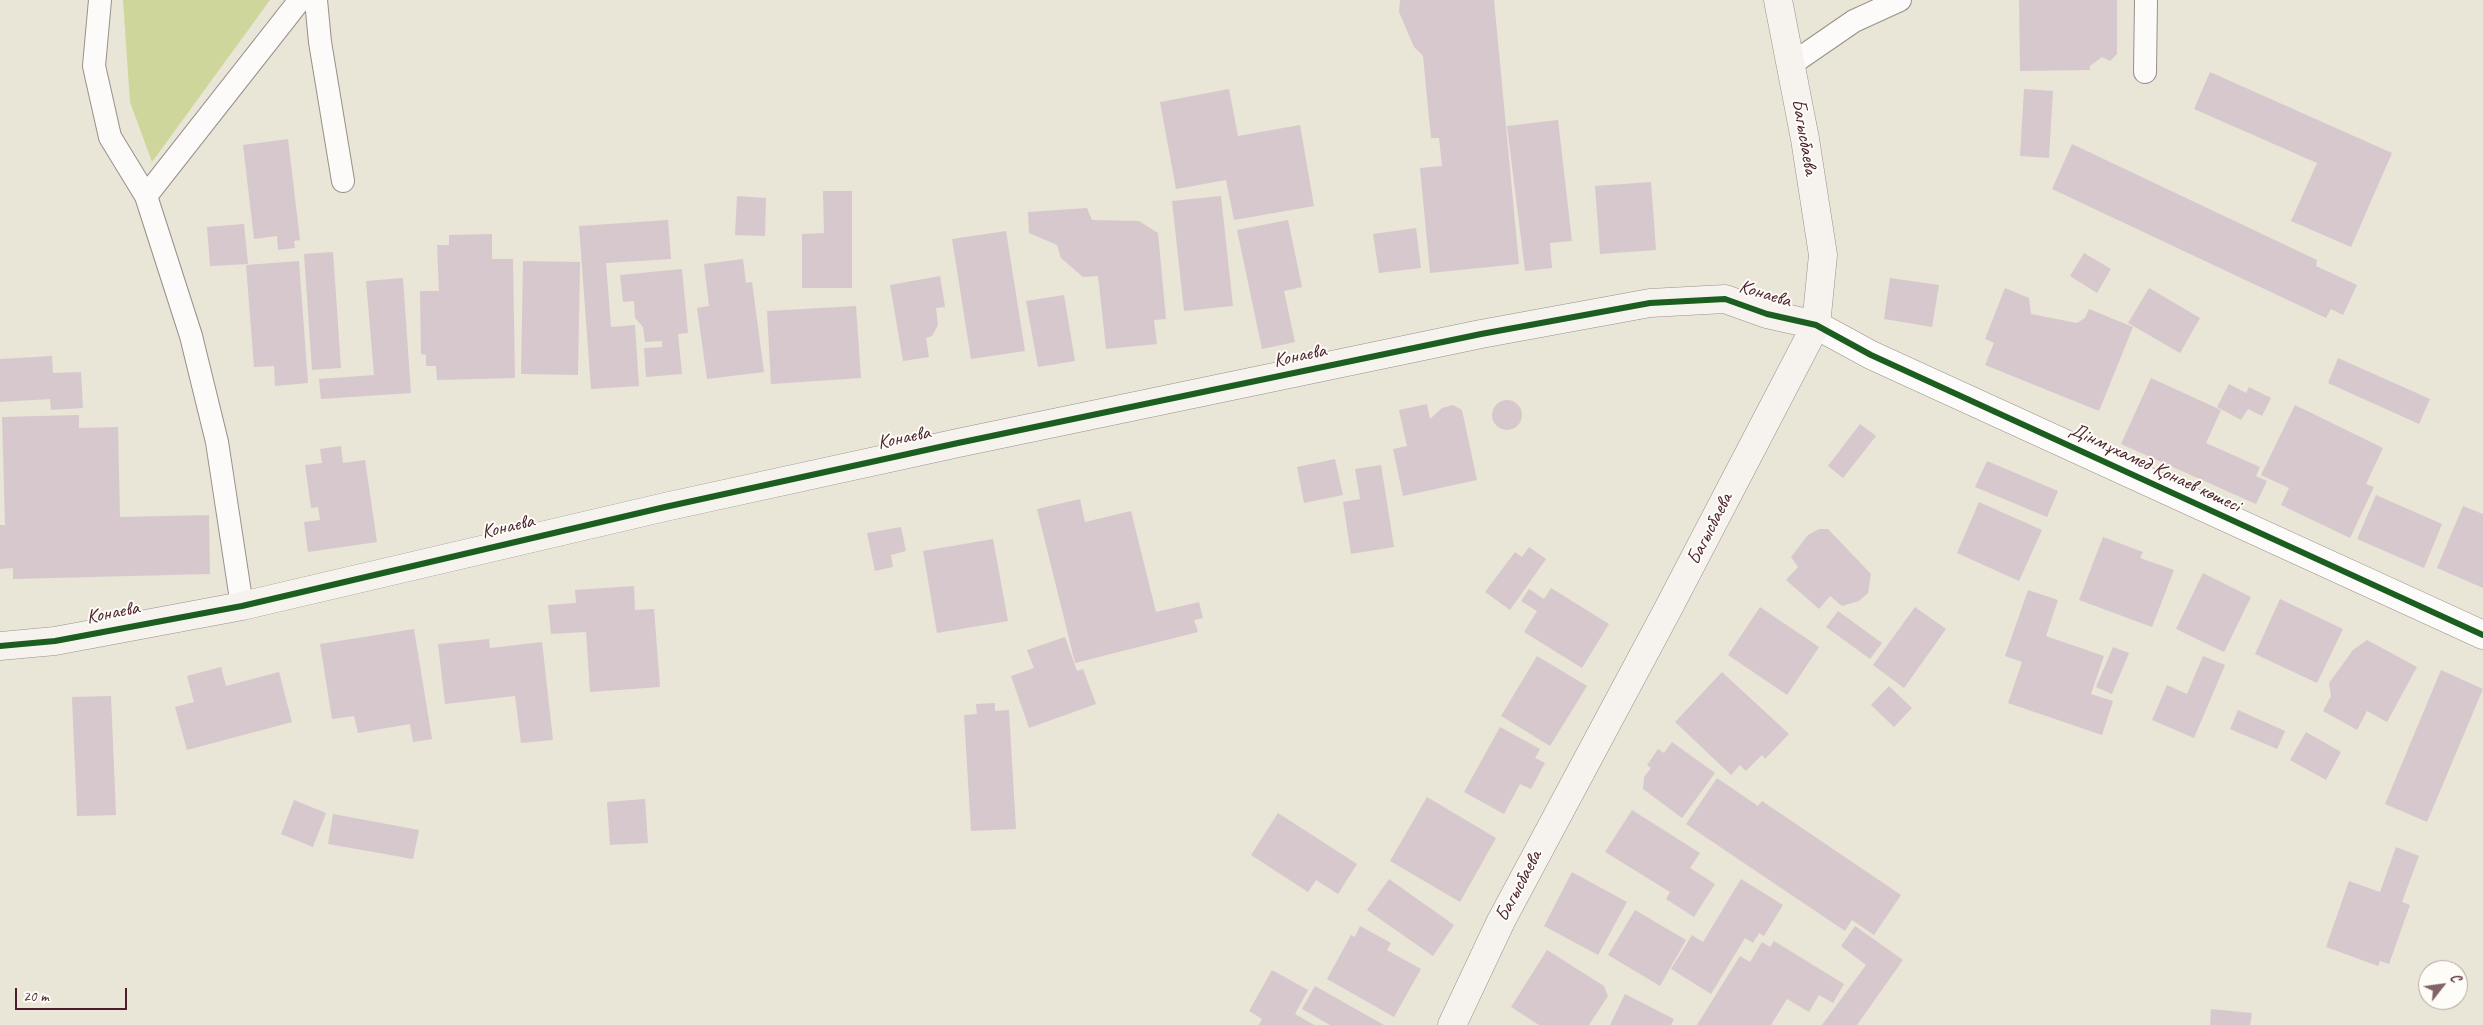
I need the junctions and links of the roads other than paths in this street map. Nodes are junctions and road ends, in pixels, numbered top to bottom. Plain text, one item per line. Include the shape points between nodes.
1 (100, 0) edge
2 (300, 0) edge
3 (316, 0) edge
4 (1778, 0) edge
5 (1900, 0) edge
6 (2146, 0) edge
7 (1790, 65) junction
8 (2145, 72) dead end
9 (343, 182) dead end
10 (146, 196) junction
11 (1816, 325) junction
12 (242, 606) junction
13 (2483, 635) edge
14 (0, 646) edge
15 (1452, 1025) edge

1 - 10 lane via 94,66 106,119 110,136
2 - 10 lane
3 - 9 lane
4 - 7 street, Багысбаева
5 - 7 lane via 1854,21
6 - 8 lane
7 - 11 street, Багысбаева via 1823,255
10 - 12 lane via 191,336 217,442
11 - 12 street, Конаева via 1768,314 1725,299 1650,303 1481,334 958,443 665,507
11 - 13 street, Дінмұхамед Қонаев көшесі via 1871,356
11 - 15 street, Багысбаева via 1500,921
12 - 14 street, Конаева via 54,641

